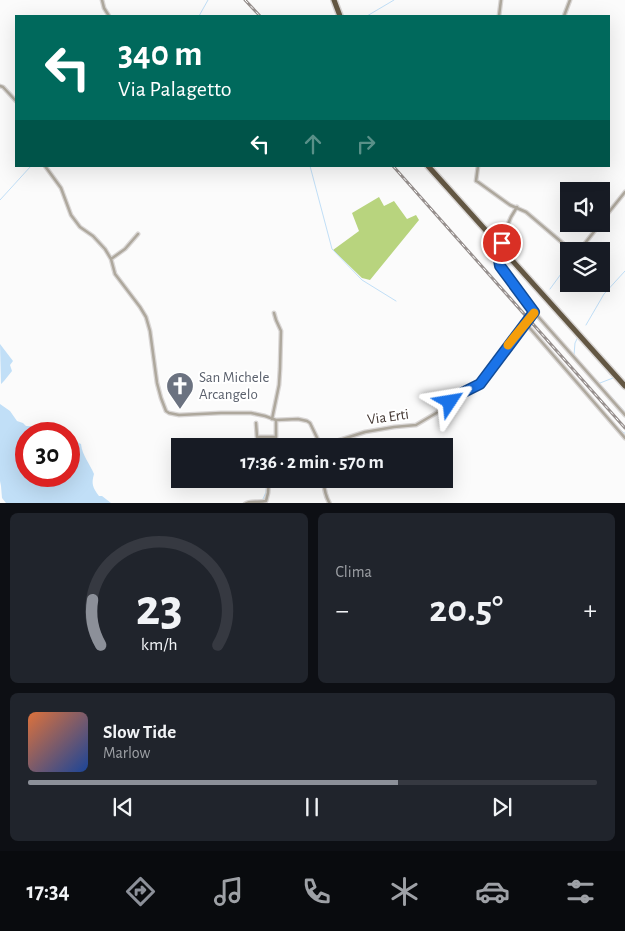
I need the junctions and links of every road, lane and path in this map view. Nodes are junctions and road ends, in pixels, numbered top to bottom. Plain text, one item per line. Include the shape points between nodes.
1 (102, 0) edge
2 (333, 0) edge
3 (501, 0) edge
4 (570, 0) edge
5 (108, 15) edge
6 (339, 15) edge
7 (499, 15) edge
8 (564, 15) edge
9 (0, 86) edge
10 (15, 100) edge
11 (46, 167) edge
12 (429, 167) edge
13 (433, 167) edge
14 (478, 167) edge
15 (625, 192) edge
16 (517, 208) junction
17 (610, 211) edge
18 (138, 234) dead end
19 (561, 242) edge
20 (501, 245) junction
21 (111, 259) junction
22 (534, 312) junction
23 (274, 313) dead end
24 (523, 326) junction
25 (625, 381) edge
26 (625, 386) edge
27 (625, 415) edge
28 (274, 419) junction
29 (256, 423) dead end
30 (276, 437) joint
31 (317, 438) edge
32 (346, 438) edge
33 (625, 438) edge
34 (268, 488) edge
35 (324, 488) edge
36 (246, 503) edge
37 (260, 503) edge
38 (329, 503) edge

1 - 5 street
2 - 6 highway
3 - 7 street
4 - 8 street
9 - 10 street
11 - 21 street via 59,184 75,222 96,239
12 - 20 highway
13 - 20 highway
14 - 16 street via 476,181
15 - 17 street
16 - 19 street
16 - 22 street, bridge via 498,254 501,268
18 - 21 street
20 - 25 highway
20 - 26 highway
21 - 28 street via 115,274 146,317 157,384 166,411 179,415 250,413
22 - 24 street, Via Erti
22 - 27 street
23 - 28 street via 281,331
24 - 32 street, Via Erti via 480,384 457,396 438,412 416,425
24 - 33 street via 528,326
28 - 30 street
28 - 31 street via 307,421
29 - 30 street via 257,437
34 - 37 street via 266,501
35 - 38 street
36 - 37 street

